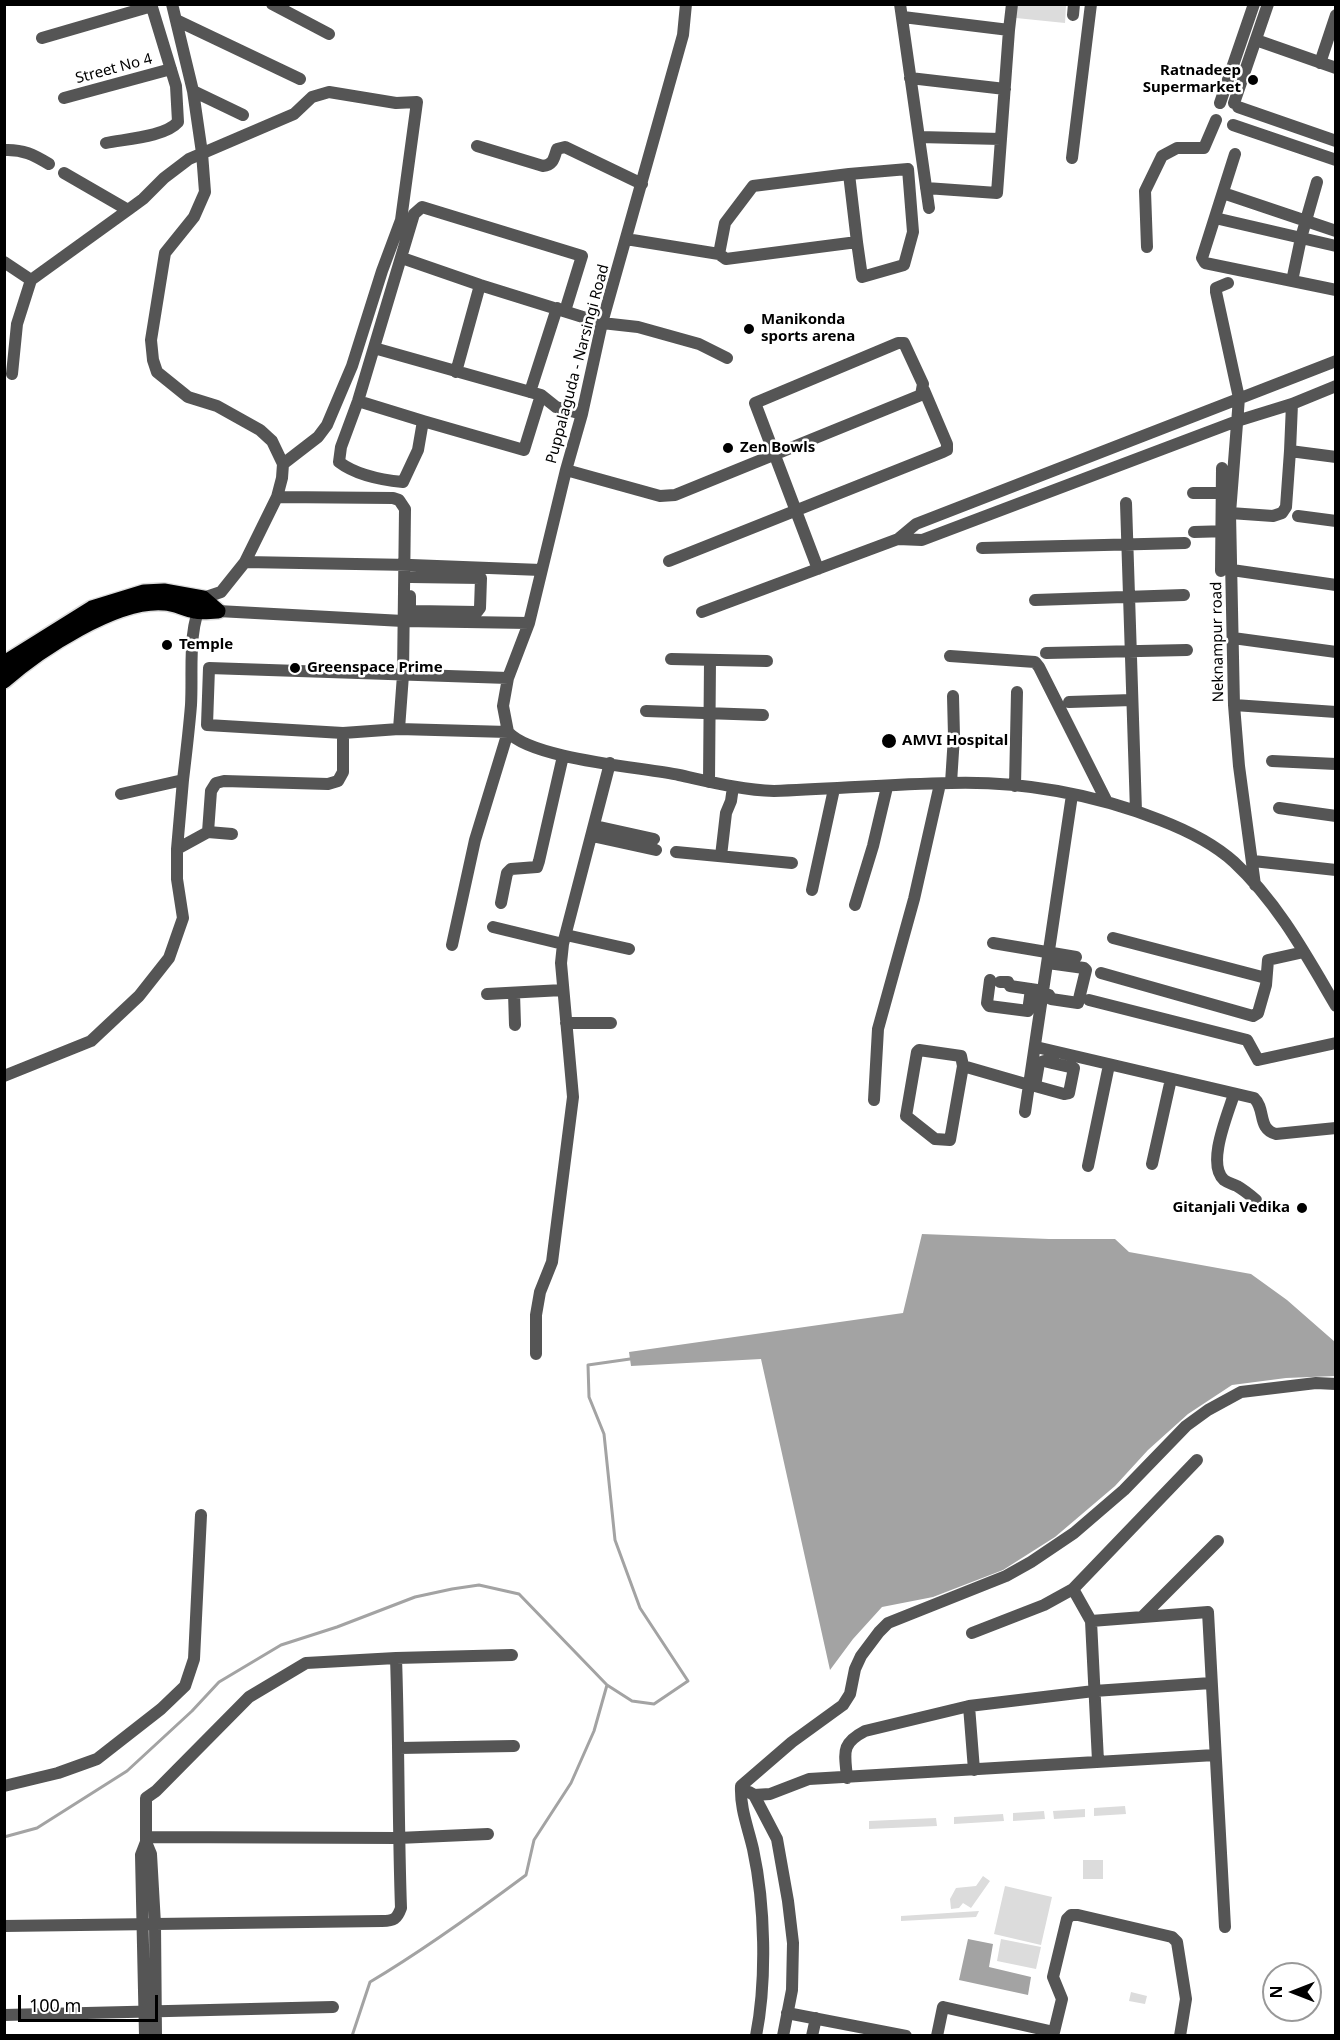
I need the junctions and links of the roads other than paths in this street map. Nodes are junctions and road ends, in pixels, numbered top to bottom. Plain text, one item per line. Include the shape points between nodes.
1 (172, 4) edge
2 (272, 4) edge
3 (686, 4) edge
4 (1012, 4) edge
5 (1091, 4) edge
6 (1254, 4) edge
7 (1268, 4) edge
8 (152, 5) edge
9 (902, 11) edge
10 (1335, 15) edge
11 (176, 20) junction
12 (1009, 30) junction
13 (329, 34) dead end
14 (42, 38) dead end
15 (1256, 40) junction
16 (1320, 63) junction
17 (1335, 68) edge
18 (171, 69) junction
19 (910, 78) junction
20 (300, 79) dead end
21 (1005, 89) junction
22 (193, 91) junction
23 (64, 98) dead end
24 (1220, 103) junction
25 (1236, 105) junction
26 (243, 115) dead end
27 (1216, 120) junction
28 (1233, 125) junction
29 (919, 137) junction
30 (1001, 139) junction
31 (1335, 141) edge
32 (106, 143) dead end
33 (477, 146) dead end
34 (4, 150) edge
35 (202, 153) junction
36 (1235, 154) dead end
37 (1072, 158) dead end
38 (1335, 160) edge
39 (49, 164) dead end
40 (64, 173) dead end
41 (849, 174) junction
42 (1317, 182) dead end
43 (642, 184) junction
44 (927, 188) junction
45 (1223, 193) junction
46 (929, 208) dead end
47 (128, 210) junction
48 (1215, 218) junction
49 (1306, 221) junction
50 (1335, 231) edge
51 (1301, 238) junction
52 (626, 239) junction
53 (857, 242) junction
54 (1335, 246) edge
55 (1147, 248) dead end
56 (719, 254) junction
57 (402, 258) junction
58 (4, 262) edge
59 (31, 280) junction
60 (1292, 281) junction
61 (1228, 284) dead end
62 (480, 285) junction
63 (1335, 290) edge
64 (561, 310) junction
65 (602, 323) junction
66 (374, 348) junction
67 (727, 358) dead end
68 (1335, 361) edge
69 (456, 372) junction
70 (12, 374) dead end
71 (1335, 386) edge
72 (924, 390) junction
73 (536, 394) junction
74 (1239, 398) junction
75 (358, 401) junction
76 (1292, 404) junction
77 (582, 414) junction
78 (423, 421) junction
79 (1237, 421) junction
80 (1290, 451) junction
81 (775, 455) junction
82 (1335, 457) edge
83 (283, 464) junction
84 (1222, 468) dead end
85 (566, 470) junction
86 (1193, 493) dead end
87 (1227, 493) junction
88 (277, 497) junction
89 (1126, 503) dead end
90 (796, 512) junction
91 (1230, 513) junction
92 (1298, 516) dead end
93 (1335, 521) edge
94 (1194, 532) dead end
95 (1226, 532) junction
96 (898, 539) junction
97 (1185, 543) dead end
98 (1128, 545) junction
99 (982, 548) dead end
100 (669, 561) dead end
101 (245, 562) junction
102 (409, 569) junction
103 (818, 569) junction
104 (541, 570) junction
105 (1226, 571) junction
106 (1335, 585) edge
107 (1184, 595) dead end
108 (1129, 596) junction
109 (1035, 600) dead end
110 (200, 605) junction
111 (218, 611) joint
112 (702, 612) dead end
113 (403, 621) junction
114 (529, 623) junction
115 (1233, 638) junction
116 (1187, 650) dead end
117 (1131, 651) junction
118 (1335, 652) edge
119 (1046, 653) dead end
120 (950, 656) dead end
121 (671, 659) dead end
122 (710, 661) junction
123 (767, 661) dead end
124 (4, 663) edge
125 (403, 675) junction
126 (508, 678) junction
127 (4, 681) edge
128 (1017, 692) dead end
129 (953, 696) dead end
130 (1132, 700) junction
131 (1069, 702) dead end
132 (1234, 705) junction
133 (646, 711) dead end
134 (1335, 712) edge
135 (708, 713) junction
136 (763, 715) dead end
137 (399, 729) junction
138 (508, 732) junction
139 (343, 733) junction
140 (563, 756) junction
141 (1272, 761) dead end
142 (610, 763) junction
143 (1335, 764) edge
144 (183, 780) junction
145 (709, 782) junction
146 (945, 783) junction
147 (1015, 786) junction
148 (733, 787) junction
149 (887, 787) junction
150 (834, 789) junction
151 (121, 794) dead end
152 (1072, 795) junction
153 (1107, 802) junction
154 (1279, 808) dead end
155 (1136, 811) junction
156 (1335, 816) edge
157 (594, 831) junction
158 (208, 832) junction
159 (232, 834) dead end
160 (655, 844) dead end
161 (177, 849) junction
162 (676, 852) dead end
163 (725, 857) junction
164 (1253, 861) junction
165 (792, 863) dead end
166 (1335, 870) edge
167 (1255, 885) junction
168 (812, 890) dead end
169 (501, 903) dead end
170 (855, 905) dead end
171 (493, 927) dead end
172 (1113, 938) dead end
173 (564, 940) junction
174 (993, 943) dead end
175 (452, 945) dead end
176 (629, 949) dead end
177 (1304, 952) junction
178 (1076, 957) dead end
179 (1050, 960) junction
180 (1101, 973) dead end
181 (1266, 978) junction
182 (1031, 989) junction
183 (564, 990) junction
184 (514, 993) junction
185 (1045, 993) junction
186 (487, 994) dead end
187 (1089, 1000) dead end
188 (1335, 1006) edge
189 (978, 1008) dead end
190 (1040, 1020) junction
191 (566, 1023) junction
192 (611, 1023) dead end
193 (515, 1025) dead end
194 (1335, 1043) edge
195 (1036, 1047) junction
196 (1109, 1065) junction
197 (963, 1066) junction
198 (4, 1076) edge
199 (1171, 1079) junction
200 (1029, 1085) junction
201 (1234, 1094) junction
202 (874, 1100) dead end
203 (1025, 1112) dead end
204 (1335, 1128) edge
205 (1152, 1164) dead end
206 (1088, 1166) dead end
207 (1256, 1200) dead end
208 (536, 1354) dead end
209 (1335, 1384) edge
210 (1197, 1460) dead end
211 (201, 1515) dead end
212 (1218, 1541) dead end
213 (1073, 1589) junction
214 (1142, 1617) junction
215 (1091, 1621) junction
216 (972, 1632) dead end
217 (512, 1655) dead end
218 (396, 1658) junction
219 (1211, 1683) junction
220 (1094, 1690) junction
221 (969, 1706) junction
222 (514, 1746) dead end
223 (399, 1749) junction
224 (1215, 1755) junction
225 (1098, 1761) junction
226 (974, 1770) junction
227 (847, 1778) junction
228 (4, 1786) edge
229 (741, 1786) junction
230 (754, 1795) junction
231 (488, 1834) dead end
232 (398, 1838) junction
233 (146, 1839) junction
234 (150, 1924) junction
235 (4, 1926) edge
236 (1225, 1927) dead end
237 (333, 2007) dead end
238 (150, 2012) junction
239 (788, 2013) junction
240 (4, 2015) edge
241 (816, 2018) junction
242 (1054, 2034) edge
243 (145, 2036) edge
244 (156, 2036) edge
245 (756, 2036) edge
246 (783, 2036) edge
247 (812, 2036) edge
248 (906, 2036) edge
249 (937, 2036) edge
250 (1180, 2036) edge

1 - 11 street
2 - 13 street
3 - 43 street, Puppalaguda - Narsingi Road via 683,35
4 - 12 street
5 - 37 street
6 - 24 street
7 - 15 street
8 - 14 street
8 - 18 street
9 - 12 street
9 - 19 street
10 - 16 street
11 - 20 street
11 - 22 street
12 - 21 street
15 - 16 street
15 - 25 street
16 - 17 street
18 - 23 street, Street No 4
18 - 32 street via 178,122 173,128
19 - 21 street
19 - 29 street
21 - 30 street
22 - 26 street
22 - 35 street
24 - 25 street via 1230,101
24 - 27 street via 1215,111
25 - 28 street via 1239,117
25 - 31 street
27 - 28 street via 1224,126
27 - 55 street via 1204,148 1177,148 1162,156 1145,191
28 - 38 street
29 - 30 street
29 - 44 street
30 - 44 street via 997,193
33 - 43 street via 543,166 552,163 557,148 565,147
34 - 39 street via 32,154
35 - 47 street via 164,178
35 - 83 street via 205,192 194,217 165,253 151,340 153,360 157,372 188,398 216,406 260,430 272,441
35 - 83 street via 294,114 319,94 329,92 396,104 417,102 401,220 352,366 327,425 318,437
36 - 45 street
40 - 47 street
41 - 53 street
41 - 53 street via 908,169 913,232 904,265 862,277
41 - 56 street via 753,186 725,223
42 - 49 street
43 - 52 street, Puppalaguda - Narsingi Road
44 - 46 street
45 - 48 street
45 - 49 street
47 - 59 street
48 - 51 street
48 - 60 street via 1202,258 1205,263
49 - 50 street
49 - 51 street
51 - 54 street
51 - 60 street
52 - 56 street
52 - 65 street, Puppalaguda - Narsingi Road
53 - 56 street via 726,259
57 - 62 street
57 - 64 street via 414,214 422,207 582,256
57 - 66 street
58 - 59 street
59 - 70 street via 17,324
60 - 63 street
61 - 74 street, Neknampur road via 1216,288 1216,292
62 - 64 street
62 - 69 street
64 - 65 street
64 - 73 street
65 - 67 street via 638,327 699,344
65 - 77 street, Puppalaguda - Narsingi Road
66 - 69 street
66 - 75 street
68 - 74 street
69 - 73 street
71 - 76 street
72 - 81 street via 921,395
72 - 81 street via 907,347 898,343 755,403
72 - 90 street via 947,444 946,450
73 - 77 street via 556,406
73 - 78 street via 524,450
74 - 79 street, Neknampur road
74 - 96 street via 916,524
75 - 78 street
75 - 78 street via 339,462 388,481 403,482 418,450
76 - 79 street
76 - 80 street
77 - 85 street, Puppalaguda - Narsingi Road
79 - 87 street, Neknampur road
79 - 96 street via 922,540
80 - 82 street
80 - 91 street via 1286,507 1282,513
81 - 85 street via 675,495 660,496
81 - 90 street
83 - 88 street
84 - 87 street
85 - 104 street, Puppalaguda - Narsingi Road
86 - 87 street
87 - 91 street, Neknampur road
87 - 95 street
88 - 101 street
88 - 102 street via 399,500 405,509
89 - 98 street
90 - 100 street
90 - 103 street
91 - 95 street, Neknampur road
92 - 93 street
94 - 95 street
95 - 105 street, Neknampur road
96 - 103 street
97 - 98 street
98 - 99 street
98 - 108 street
101 - 102 street
101 - 110 street via 221,592
102 - 102 street via 410,608 414,611 480,611 481,578
102 - 104 street
102 - 113 street
103 - 112 street
104 - 114 street, Puppalaguda - Narsingi Road
105 - 106 street
105 - 115 street, Neknampur road
107 - 108 street
108 - 109 street
108 - 117 street
110 - 111 main road
110 - 124 main road via 164,591 119,598 92,608
110 - 127 main road via 140,604 81,628 39,653
110 - 144 street via 192,634 191,703
111 - 113 street
113 - 114 street
113 - 125 street
114 - 126 street, Puppalaguda - Narsingi Road
115 - 118 street
115 - 132 street, Neknampur road
116 - 117 street
117 - 119 street
117 - 130 street
120 - 153 street via 1035,663
121 - 122 street
122 - 123 street
122 - 135 street
125 - 126 street
125 - 137 street
125 - 139 street via 209,668 207,725
126 - 138 street, Puppalaguda - Narsingi Road via 503,706
128 - 147 street
129 - 146 street via 954,736
130 - 131 street
130 - 155 street
132 - 134 street
132 - 164 street, Neknampur road
133 - 135 street
135 - 136 street
135 - 145 street
137 - 138 street
137 - 139 street
138 - 140 street via 514,739
138 - 175 street via 475,840
139 - 158 street via 344,772 338,781 216,783 211,791
140 - 142 street
140 - 169 street via 537,867 511,868
141 - 143 street
142 - 145 street
142 - 157 street
144 - 151 street
144 - 161 street
145 - 148 street
146 - 147 street
146 - 149 street
146 - 202 street via 878,1029
147 - 152 street
148 - 150 street via 774,792
148 - 163 street via 734,813
149 - 150 street
149 - 170 street
150 - 168 street
152 - 153 street
152 - 179 street
153 - 155 street
154 - 156 street
155 - 167 street via 1219,850
157 - 160 street
157 - 173 street
158 - 159 street
158 - 161 street
161 - 198 street via 183,918 169,958 139,996 91,1041
162 - 163 street
163 - 165 street
164 - 166 street
164 - 167 street, Neknampur road
167 - 177 street via 1280,913
171 - 173 street
172 - 181 street
173 - 176 street
173 - 183 street
174 - 179 street
177 - 181 street via 1270,959 1266,963
177 - 188 street
178 - 179 street
179 - 185 street
179 - 185 street via 1086,970 1078,1003 1051,999
180 - 181 street via 1253,1016 1258,1013
182 - 182 street via 995,981 987,1003 1028,1011
182 - 185 street
183 - 184 street
183 - 191 street
184 - 186 street
184 - 193 street
185 - 190 street
187 - 194 street via 1247,1040 1258,1060
189 - 190 street
190 - 195 street
191 - 192 street
191 - 208 street via 573,1097 552,1262 536,1315
195 - 196 street via 1053,1057
195 - 200 street
196 - 199 street
196 - 206 street
197 - 197 street via 961,1056 917,1052 906,1116 935,1139 950,1140
197 - 200 street
199 - 201 street
199 - 205 street
200 - 203 street
201 - 204 street via 1259,1102 1268,1132
201 - 207 street via 1216,1163 1225,1180
209 - 229 street via 1241,1392 1230,1397 1186,1426 1124,1490 1074,1533 1031,1562 1006,1576 888,1623 861,1656 843,1705
210 - 213 street
211 - 228 street via 194,1659 185,1686 97,1759
212 - 214 street
213 - 215 street
213 - 216 street via 1044,1605
214 - 215 street
214 - 219 street via 1208,1612
215 - 220 street
217 - 218 street
218 - 223 street
218 - 233 street via 306,1664 249,1697 146,1798
219 - 220 street
219 - 224 street
220 - 221 street
220 - 225 street
221 - 226 street
221 - 227 street via 865,1731 852,1738 845,1751
222 - 223 street
223 - 232 street
224 - 225 street
224 - 236 street
225 - 226 street
226 - 227 street
227 - 230 street via 809,1779 770,1794
229 - 230 street
229 - 245 street via 740,1802 753,1848 763,1929 762,2007
230 - 239 street via 777,1839 788,1901 793,1943
231 - 232 street
232 - 233 street
232 - 234 street via 401,1908 392,1921
233 - 234 street via 141,1855
234 - 235 street
234 - 238 street
237 - 238 street
238 - 240 street
238 - 243 street
238 - 244 street
239 - 241 street
239 - 246 street
241 - 247 street
241 - 248 street
242 - 249 street via 943,2007
242 - 250 street via 1062,1998 1053,1977 1067,1919 1078,1914 1172,1937 1177,1942 1186,1999

